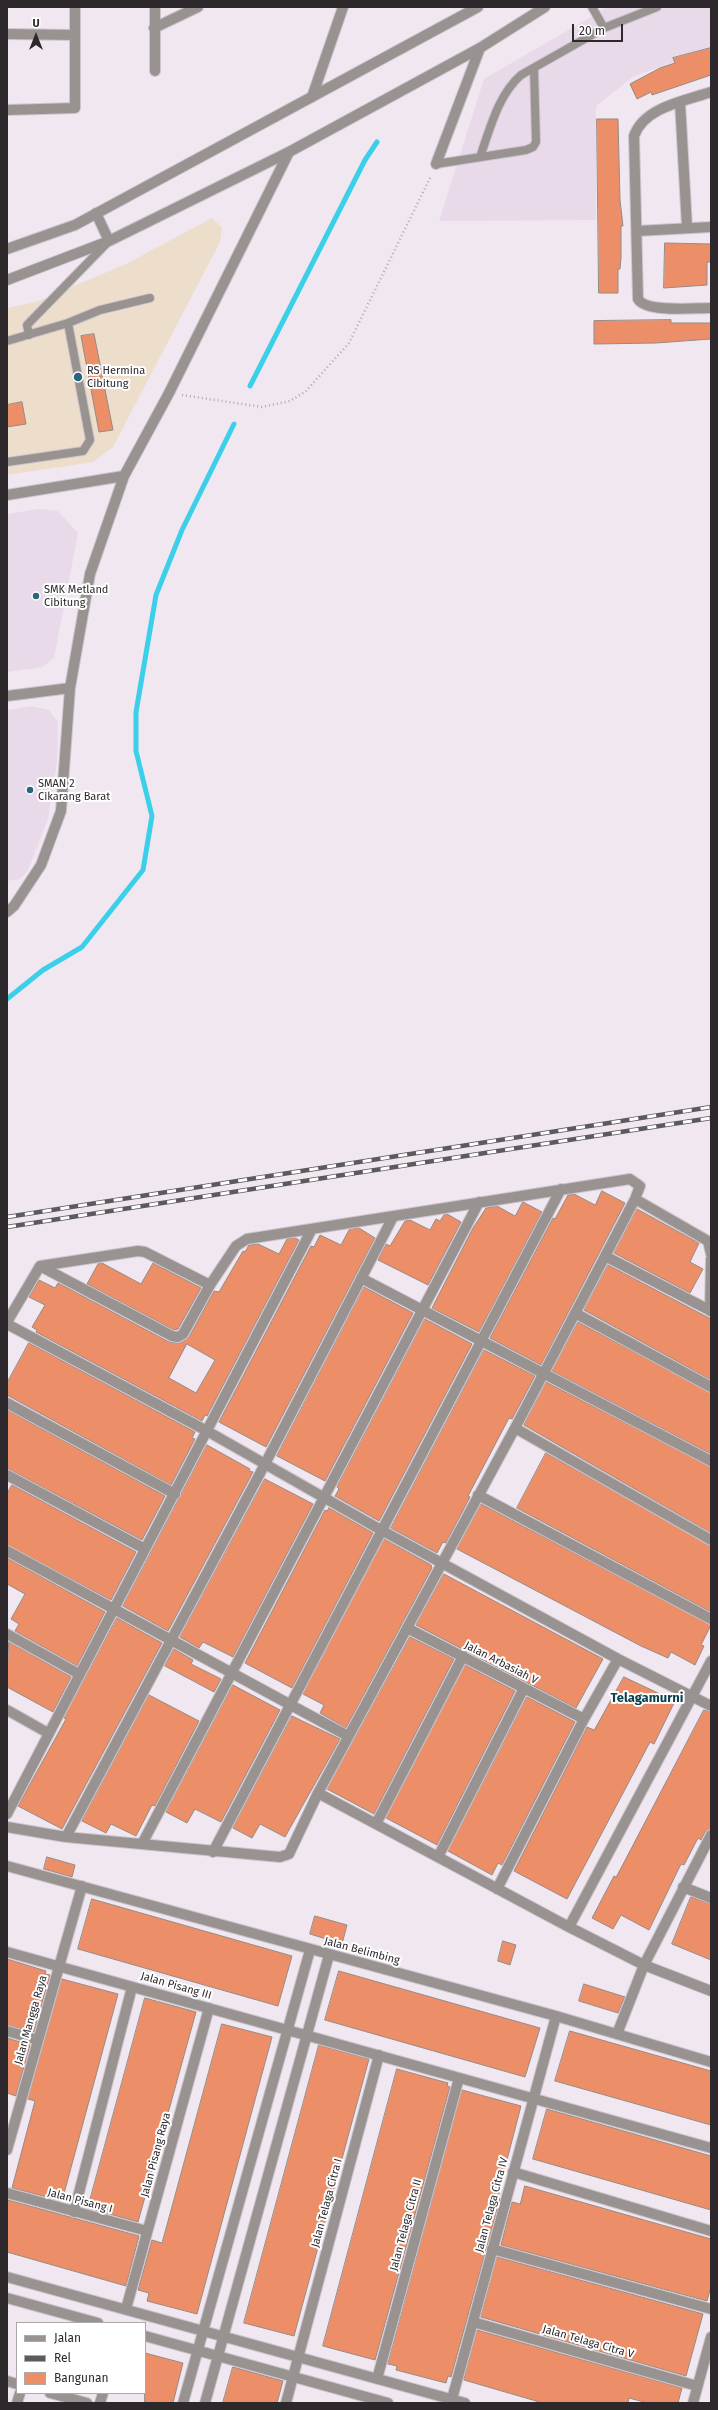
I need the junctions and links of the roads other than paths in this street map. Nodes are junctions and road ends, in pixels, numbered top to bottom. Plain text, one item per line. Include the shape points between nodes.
1 (75, 7) edge
2 (155, 7) edge
3 (198, 7) edge
4 (343, 7) edge
5 (478, 7) edge
6 (545, 7) edge
7 (592, 7) edge
8 (657, 7) edge
9 (154, 28) junction
10 (604, 28) junction
11 (7, 34) edge
12 (75, 35) junction
13 (480, 48) junction
14 (534, 68) junction
15 (155, 71) dead end
16 (711, 92) edge
17 (312, 97) junction
18 (680, 102) junction
19 (7, 110) edge
20 (289, 152) junction
21 (480, 157) junction
22 (436, 164) joint
23 (96, 213) junction
24 (687, 227) junction
25 (711, 227) edge
26 (637, 231) junction
27 (109, 241) junction
28 (7, 249) edge
29 (7, 280) edge
30 (150, 298) dead end
31 (711, 308) edge
32 (68, 323) junction
33 (29, 335) junction
34 (7, 341) edge
35 (7, 462) edge
36 (124, 476) junction
37 (7, 495) edge
38 (70, 688) junction
39 (7, 696) edge
40 (7, 912) edge
41 (561, 1189) junction
42 (635, 1199) junction
43 (479, 1202) junction
44 (393, 1216) junction
45 (312, 1229) junction
46 (711, 1254) edge
47 (605, 1256) junction
48 (711, 1259) edge
49 (40, 1266) junction
50 (361, 1278) junction
51 (210, 1285) junction
52 (423, 1310) junction
53 (710, 1311) edge
54 (575, 1313) junction
55 (7, 1323) edge
56 (482, 1340) junction
57 (544, 1372) junction
58 (711, 1387) edge
59 (7, 1403) edge
60 (515, 1428) junction
61 (207, 1431) junction
62 (711, 1461) edge
63 (265, 1464) junction
64 (7, 1475) edge
65 (175, 1494) junction
66 (478, 1495) junction
67 (324, 1498) junction
68 (381, 1530) junction
69 (711, 1540) edge
70 (145, 1549) junction
71 (7, 1551) edge
72 (442, 1562) junction
73 (114, 1607) junction
74 (711, 1619) edge
75 (407, 1628) junction
76 (7, 1634) edge
77 (171, 1638) junction
78 (463, 1656) junction
79 (618, 1659) junction
80 (711, 1661) edge
81 (233, 1672) junction
82 (79, 1674) junction
83 (524, 1688) junction
84 (692, 1697) junction
85 (290, 1704) junction
86 (711, 1706) edge
87 (7, 1710) edge
88 (584, 1719) junction
89 (48, 1733) junction
90 (348, 1736) junction
91 (318, 1793) junction
92 (7, 1814) edge
93 (376, 1824) junction
94 (7, 1827) edge
95 (711, 1835) edge
96 (66, 1837) junction
97 (142, 1844) junction
98 (213, 1852) junction
99 (438, 1857) junction
100 (7, 1866) edge
101 (82, 1886) junction
102 (683, 1887) junction
103 (497, 1889) junction
104 (711, 1898) edge
105 (569, 1927) junction
106 (310, 1950) junction
107 (7, 1952) edge
108 (329, 1955) junction
109 (644, 1965) junction
110 (59, 1966) junction
111 (132, 1987) junction
112 (711, 1991) edge
113 (209, 2008) junction
114 (556, 2016) junction
115 (287, 2030) junction
116 (7, 2031) edge
117 (617, 2034) junction
118 (307, 2036) junction
119 (38, 2040) junction
120 (379, 2055) junction
121 (711, 2062) edge
122 (459, 2078) junction
123 (533, 2098) junction
124 (12, 2115) edge
125 (711, 2148) edge
126 (7, 2150) edge
127 (513, 2172) junction
128 (7, 2194) edge
129 (74, 2212) junction
130 (147, 2231) junction
131 (711, 2231) edge
132 (492, 2249) junction
133 (7, 2277) edge
134 (7, 2298) edge
135 (126, 2309) junction
136 (711, 2309) edge
137 (94, 2322) edge
138 (473, 2322) junction
139 (203, 2331) junction
140 (146, 2336) edge
141 (224, 2336) junction
142 (711, 2337) edge
143 (198, 2350) junction
144 (218, 2356) junction
145 (299, 2357) junction
146 (293, 2377) junction
147 (377, 2379) junction
148 (697, 2386) junction
149 (54, 2394) edge
150 (452, 2399) junction
151 (86, 2403) edge
152 (183, 2403) edge
153 (206, 2403) edge
154 (286, 2403) edge
155 (388, 2403) edge
156 (465, 2403) edge
157 (693, 2403) edge

1 - 12 street
2 - 9 street
3 - 9 street
4 - 17 street
5 - 17 street
6 - 13 street
7 - 10 lane
8 - 10 lane
9 - 15 street
10 - 14 lane
11 - 12 street
12 - 19 street via 75,108
13 - 20 street
13 - 22 street
14 - 21 lane via 511,84 499,106
14 - 21 lane via 534,145 526,150
16 - 18 street
17 - 23 street
18 - 24 street
18 - 26 street via 646,117 634,136
20 - 27 street
20 - 36 street via 169,393
21 - 22 lane
23 - 27 street
23 - 28 street via 75,225
24 - 25 street
24 - 26 street
26 - 31 street via 636,294 640,304 651,308
27 - 29 street
27 - 33 lane via 27,325
30 - 32 lane via 100,310
32 - 33 lane
32 - 35 lane via 90,440 83,451
33 - 34 lane
36 - 37 street
36 - 38 street via 90,574
38 - 39 street
38 - 40 street via 61,811 41,865 14,906
41 - 42 street via 630,1179 640,1186
41 - 43 street
41 - 56 street
42 - 46 street via 708,1241
42 - 47 street
43 - 44 street
43 - 52 street
44 - 45 street
44 - 50 street
45 - 51 street via 241,1241
45 - 61 street
47 - 53 street
47 - 54 street
48 - 53 street
49 - 51 street via 138,1251 145,1252
49 - 51 street via 178,1337 183,1334
49 - 55 street
50 - 52 street
50 - 63 street
52 - 56 street
52 - 67 street
54 - 57 street
54 - 58 street
55 - 61 street
56 - 57 street
56 - 68 street
57 - 60 street
57 - 62 street
59 - 65 street
60 - 66 street
60 - 69 street
61 - 63 street
61 - 65 street
63 - 67 street
63 - 77 street
64 - 70 street
65 - 70 street
66 - 72 street
66 - 74 street
67 - 68 street
67 - 81 street
68 - 72 street
68 - 85 street
70 - 73 street
71 - 73 street
72 - 75 street
72 - 79 street
73 - 77 street
73 - 82 street
75 - 78 street, Jalan Arbasiah V
75 - 90 street
76 - 82 street
77 - 81 street
77 - 96 street
78 - 83 street, Jalan Arbasiah V
78 - 93 street
79 - 84 street
79 - 88 street
80 - 84 street
81 - 85 street
81 - 97 street
82 - 89 street
83 - 88 street, Jalan Arbasiah V
83 - 99 street
84 - 86 street
84 - 105 street
85 - 90 street
85 - 98 street
87 - 89 street
88 - 103 street
89 - 92 street
90 - 91 street
91 - 93 street
91 - 98 street via 289,1854 285,1857
93 - 99 street
94 - 96 street
95 - 102 street
96 - 97 street
97 - 98 street
99 - 103 street
100 - 101 street, Jalan Belimbing
101 - 106 street, Jalan Belimbing
101 - 110 street, Jalan Mangga Raya
102 - 104 street
102 - 109 street
103 - 105 street
105 - 109 street
106 - 108 street, Jalan Belimbing
106 - 115 street
107 - 110 street, Jalan Pisang III
108 - 114 street, Jalan Belimbing
108 - 118 street
109 - 112 street
109 - 117 street
110 - 111 street, Jalan Pisang III
110 - 119 street, Jalan Mangga Raya
111 - 113 street, Jalan Pisang III
111 - 129 street
113 - 115 street, Jalan Pisang III
113 - 130 street, Jalan Pisang Raya
114 - 117 street, Jalan Belimbing
114 - 123 street, Jalan Telaga Citra IV
115 - 118 street, Jalan Pisang III
115 - 139 street
116 - 119 street
117 - 121 street, Jalan Belimbing
118 - 120 street, Jalan Pisang III
118 - 141 street
119 - 124 street, Jalan Mangga Raya
120 - 122 street, Jalan Pisang III
120 - 145 street, Jalan Telaga Citra I
122 - 123 street, Jalan Pisang III
122 - 147 street, Jalan Telaga Citra II
123 - 125 street, Jalan Pisang III
123 - 127 street, Jalan Telaga Citra IV
124 - 126 street, Jalan Mangga Raya
127 - 131 street
127 - 132 street, Jalan Telaga Citra IV
128 - 129 street, Jalan Pisang I
129 - 130 street, Jalan Pisang I
130 - 135 street, Jalan Pisang Raya
132 - 136 street
132 - 138 street, Jalan Telaga Citra IV
133 - 135 street
134 - 137 street
135 - 139 street
138 - 148 street, Jalan Telaga Citra V
138 - 150 street, Jalan Telaga Citra IV
139 - 141 street
139 - 143 street
140 - 143 street
141 - 144 street
141 - 145 street
142 - 148 street
143 - 144 street
143 - 152 street
144 - 146 street
144 - 153 street
145 - 146 street, Jalan Telaga Citra I
145 - 147 street
146 - 154 street, Jalan Telaga Citra I
146 - 155 street
147 - 150 street
148 - 157 street
149 - 151 street
150 - 156 street

